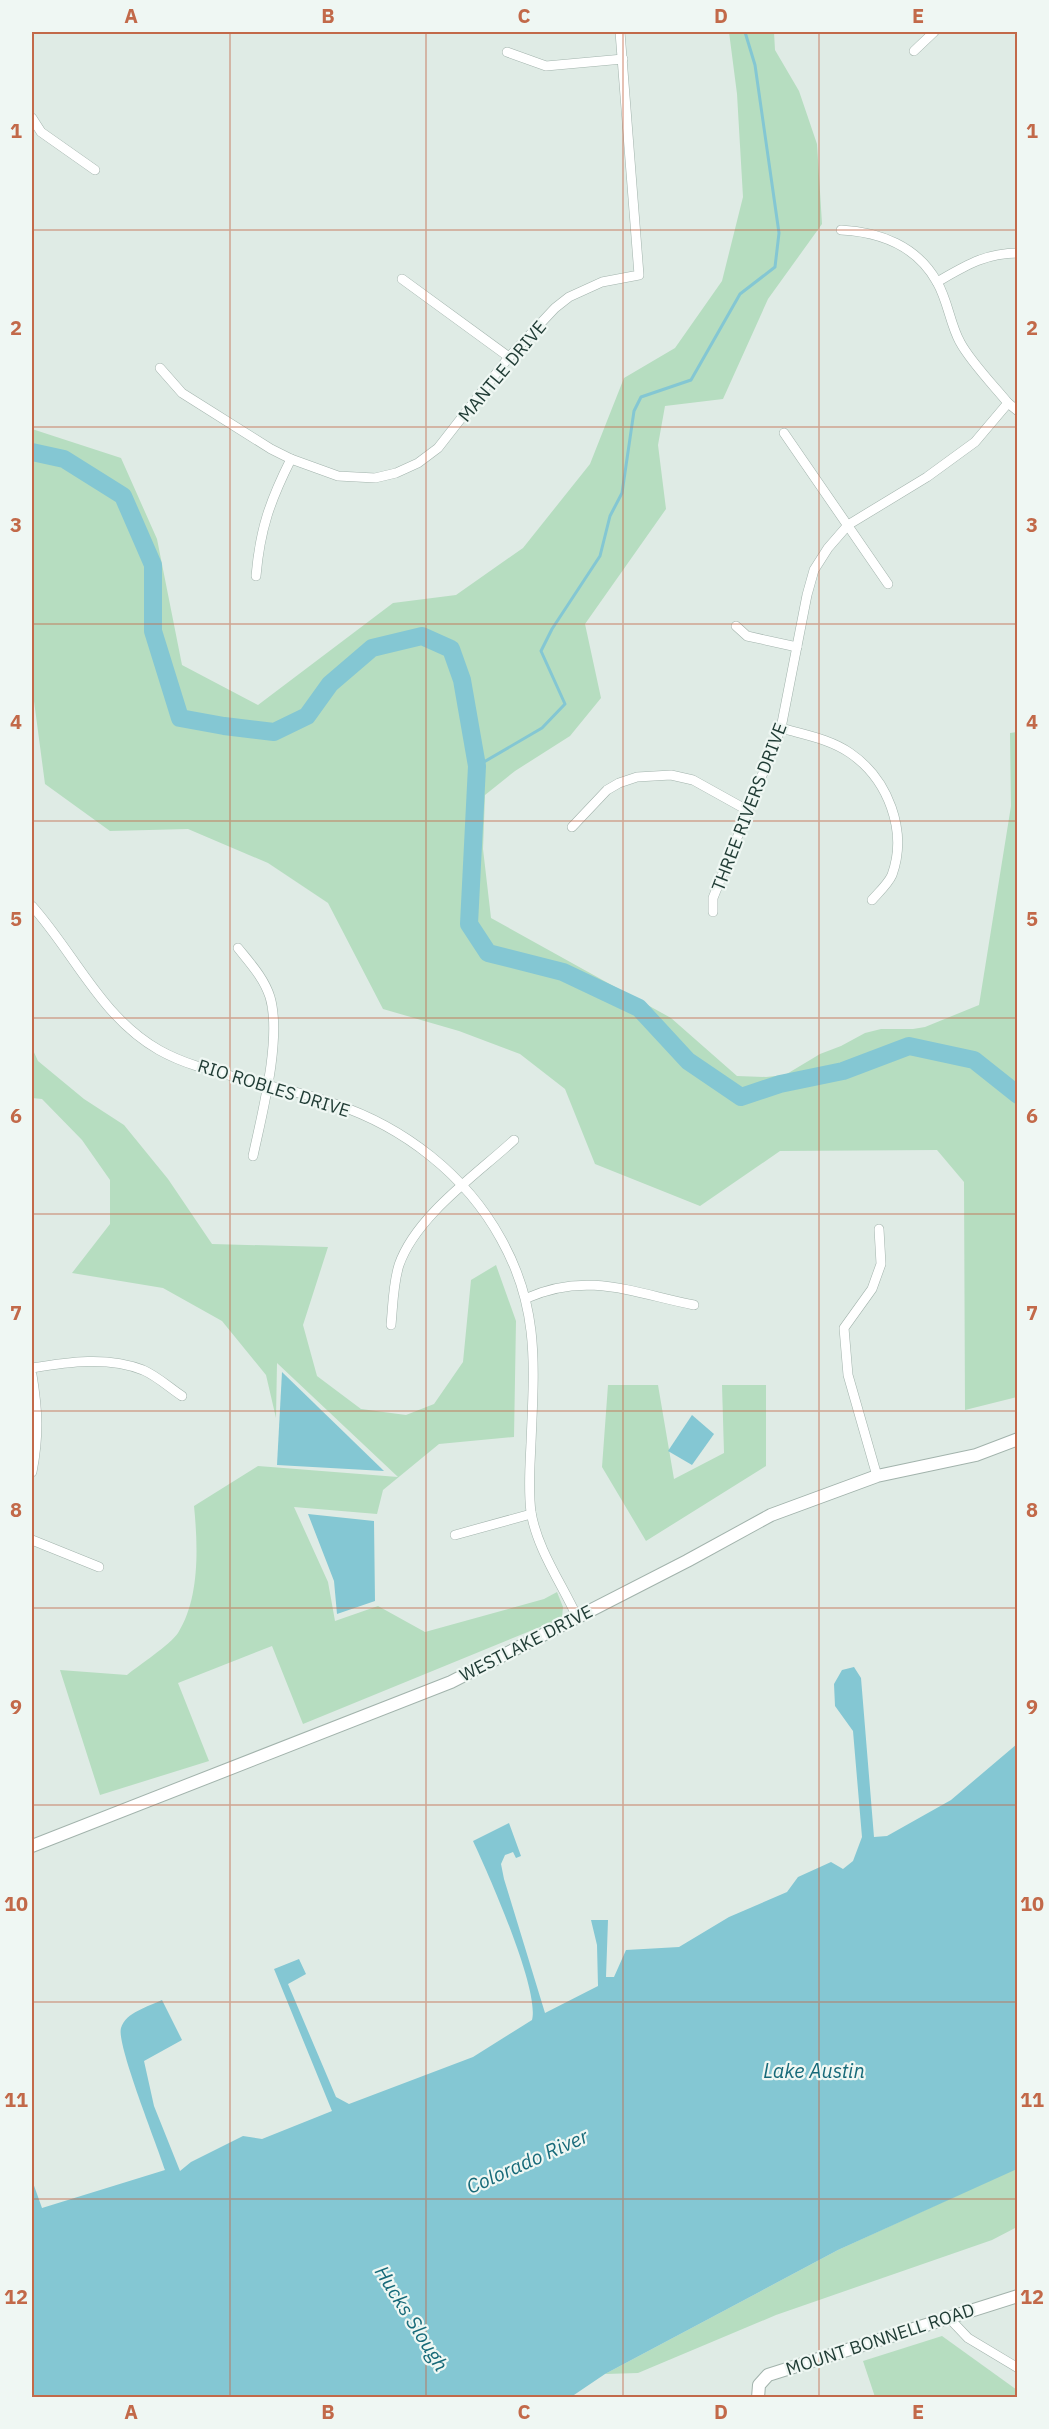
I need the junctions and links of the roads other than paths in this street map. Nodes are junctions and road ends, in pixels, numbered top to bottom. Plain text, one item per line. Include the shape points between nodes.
1 (620, 32) edge
2 (934, 32) edge
3 (914, 51) dead end
4 (507, 52) dead end
5 (623, 59) junction
6 (32, 118) edge
7 (95, 170) dead end
8 (842, 230) dead end
9 (1017, 253) edge
10 (402, 279) dead end
11 (937, 282) junction
12 (509, 357) junction
13 (160, 368) dead end
14 (1008, 403) junction
15 (1017, 411) edge
16 (784, 433) dead end
17 (291, 459) junction
18 (848, 525) junction
19 (256, 576) dead end
20 (888, 584) dead end
21 (736, 626) dead end
22 (797, 647) junction
23 (781, 728) junction
24 (747, 810) junction
25 (572, 827) dead end
26 (872, 900) dead end
27 (32, 906) edge
28 (713, 912) dead end
29 (238, 948) dead end
30 (268, 1085) junction
31 (514, 1140) dead end
32 (253, 1156) dead end
33 (463, 1186) junction
34 (879, 1229) dead end
35 (526, 1298) junction
36 (694, 1305) dead end
37 (391, 1325) dead end
38 (32, 1368) edge
39 (32, 1375) edge
40 (182, 1396) dead end
41 (1017, 1438) edge
42 (32, 1472) edge
43 (877, 1476) junction
44 (531, 1514) junction
45 (455, 1535) dead end
46 (32, 1540) edge
47 (99, 1567) dead end
48 (577, 1617) junction
49 (32, 1846) edge
50 (1017, 2296) edge
51 (949, 2318) junction
52 (1017, 2368) edge
53 (758, 2397) edge

1 - 5 street, MANTLE DRIVE
2 - 3 street
4 - 5 street via 546,66
5 - 12 street, MANTLE DRIVE via 639,275 602,282 570,297
6 - 7 street via 41,132
8 - 11 street via 866,231 889,238 911,254
9 - 11 street via 996,253
10 - 12 street
11 - 14 street via 960,343
12 - 17 street, MANTLE DRIVE via 446,440 418,463 396,473 357,478 338,476
13 - 17 street, MANTLE DRIVE via 182,393 251,439
14 - 15 street
14 - 18 street, THREE RIVERS DRIVE via 975,442 927,477
16 - 18 street
17 - 19 street via 267,510
18 - 20 street
18 - 22 street, THREE RIVERS DRIVE via 814,570
21 - 22 street via 747,636
22 - 23 street, THREE RIVERS DRIVE
23 - 24 street, THREE RIVERS DRIVE
23 - 26 street via 851,753 891,802 896,858 891,877
24 - 25 street via 693,780 671,775 637,777 607,790
24 - 28 street, THREE RIVERS DRIVE via 713,898
27 - 30 street, RIO ROBLES DRIVE via 129,1031 161,1052
29 - 30 street via 265,984 273,1011
30 - 32 street
30 - 33 street, RIO ROBLES DRIVE via 335,1104 378,1122 423,1149
31 - 33 street
33 - 35 street, RIO ROBLES DRIVE via 501,1238
33 - 37 street via 425,1221 404,1252 394,1285
34 - 43 street via 881,1264 872,1289 844,1328 848,1375
35 - 36 street via 558,1286 590,1284
35 - 44 street, RIO ROBLES DRIVE via 534,1363
38 - 40 street via 76,1361 126,1365 145,1371
39 - 42 street via 39,1433
41 - 43 street, WESTLAKE DRIVE via 976,1455
43 - 48 street, WESTLAKE DRIVE via 771,1515
44 - 45 street
44 - 48 street, RIO ROBLES DRIVE
46 - 47 street
48 - 49 street, WESTLAKE DRIVE via 451,1682
50 - 51 street, MOUNT BONNELL ROAD
51 - 52 street via 968,2338
51 - 53 street, MOUNT BONNELL ROAD via 768,2375 759,2385

